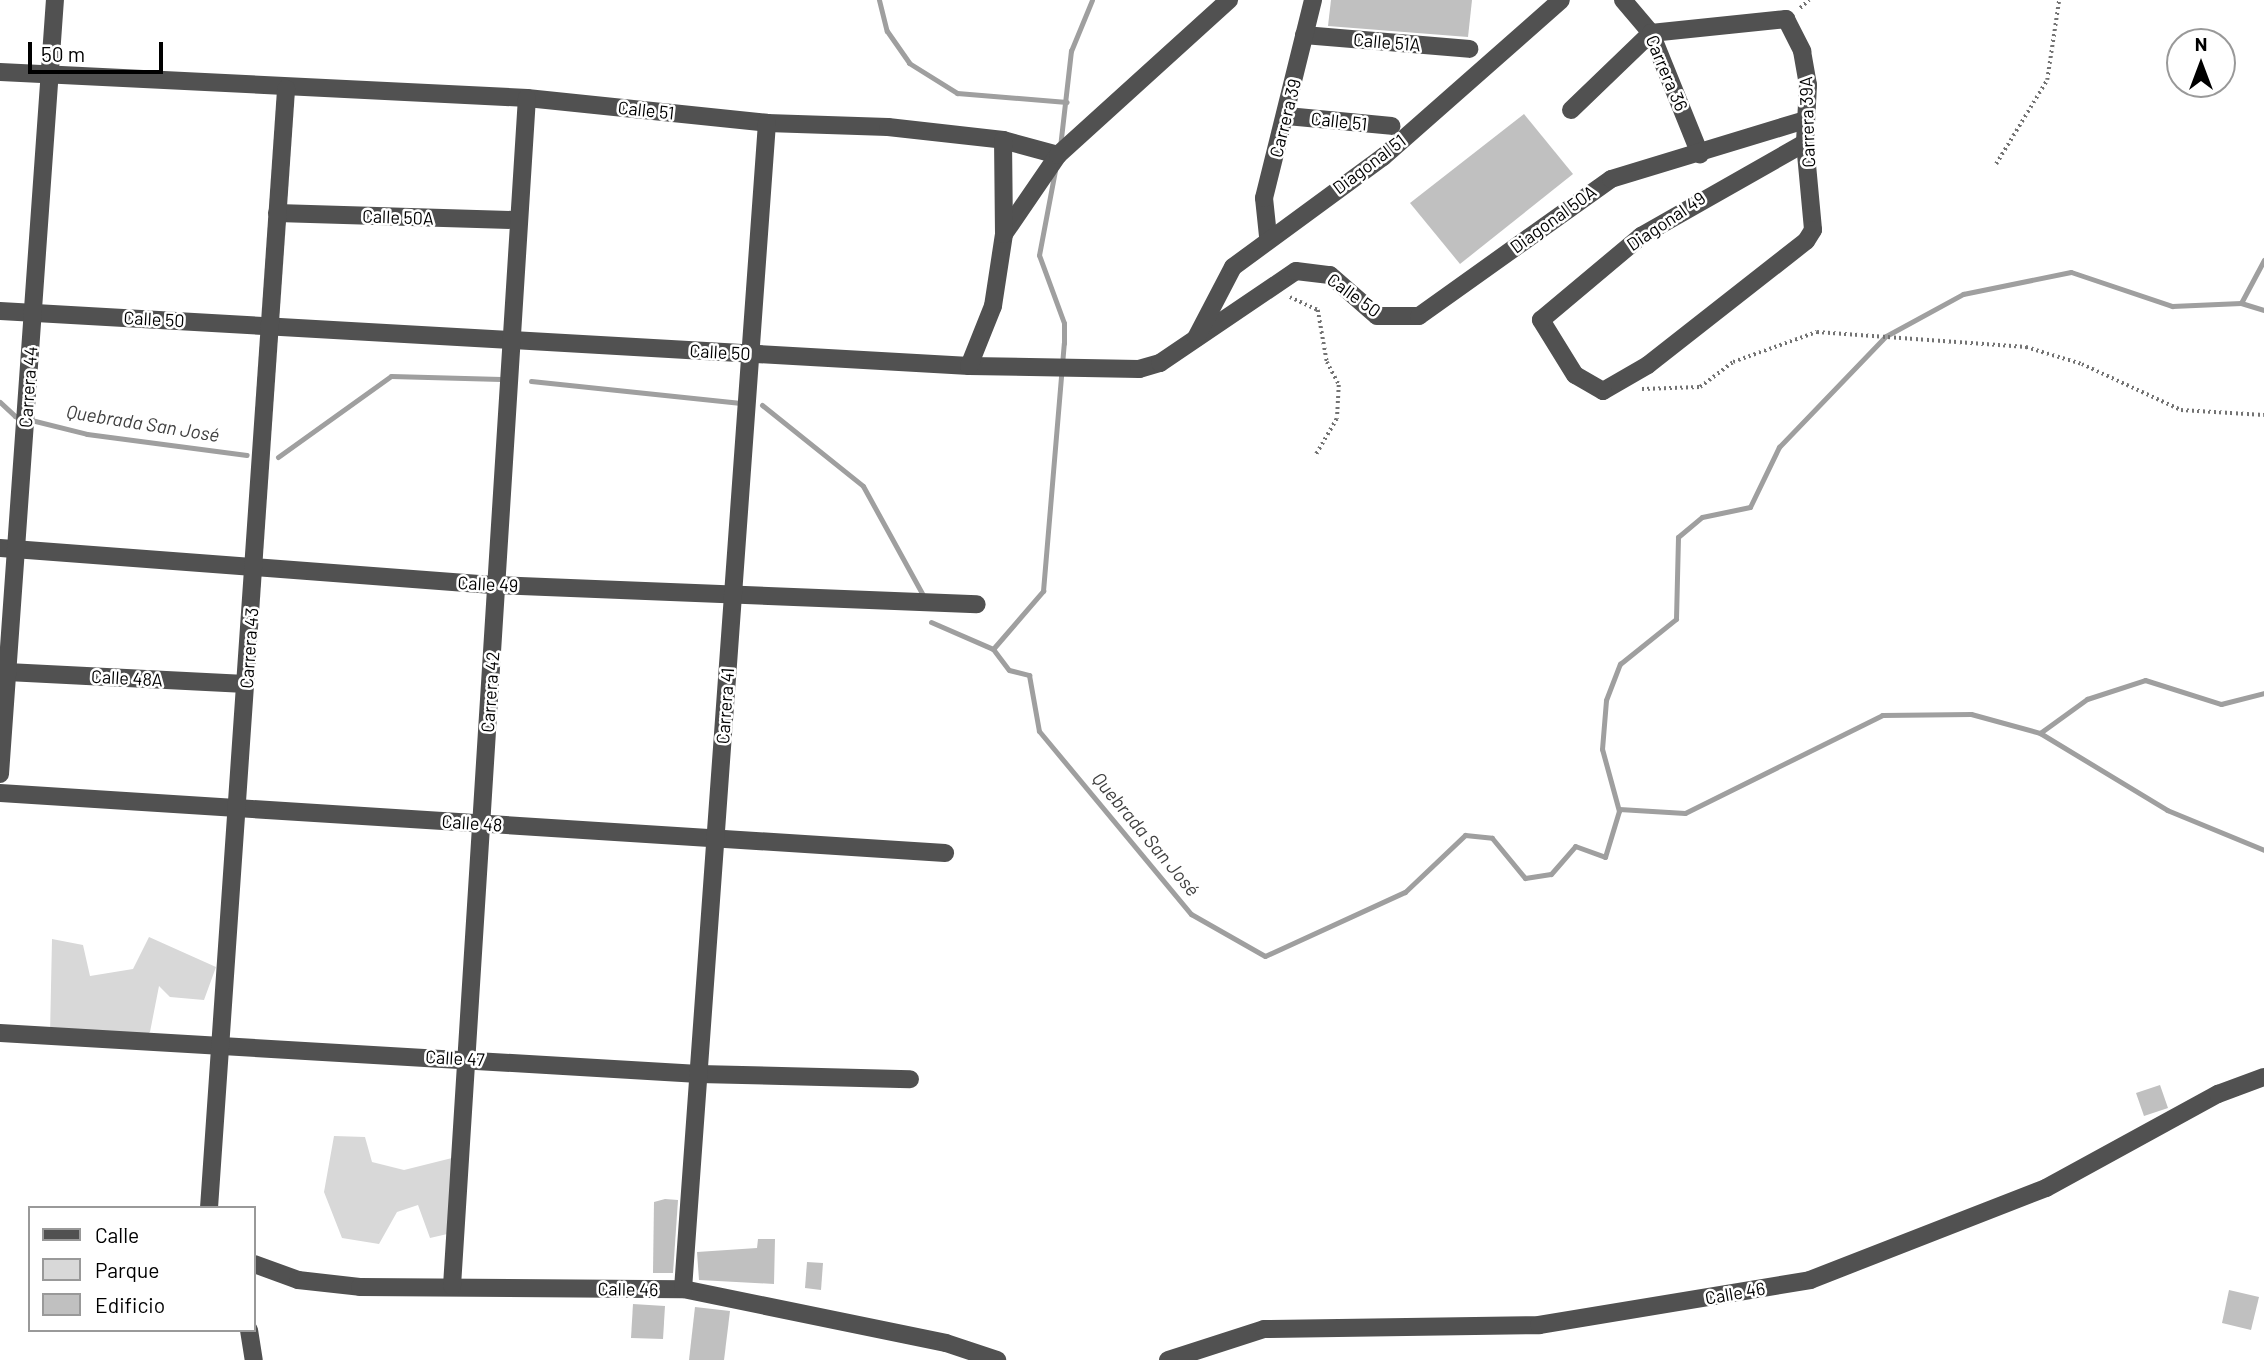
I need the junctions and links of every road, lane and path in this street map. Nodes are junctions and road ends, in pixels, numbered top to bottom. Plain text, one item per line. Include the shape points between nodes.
1 (55, 0) edge
2 (1229, 0) edge
3 (1313, 0) edge
4 (1561, 0) edge
5 (1623, 0) edge
6 (2059, 0) edge
7 (1651, 33) junction
8 (1304, 35) junction
9 (1469, 49) dead end
10 (0, 72) edge
11 (50, 75) junction
12 (286, 89) junction
13 (527, 97) junction
14 (1572, 110) dead end
15 (1287, 116) junction
16 (1805, 121) junction
17 (767, 123) junction
18 (1392, 127) dead end
19 (1003, 140) junction
20 (1805, 143) junction
21 (1700, 154) junction
22 (1058, 155) junction
23 (1996, 164) dead end
24 (277, 214) junction
25 (519, 220) junction
26 (1004, 234) junction
27 (1268, 236) junction
28 (1269, 287) junction
29 (0, 311) edge
30 (33, 314) junction
31 (1395, 320) joint
32 (270, 324) junction
33 (1196, 338) junction
34 (512, 340) junction
35 (750, 353) junction
36 (969, 366) junction
37 (1603, 391) junction
38 (2264, 415) edge
39 (1316, 455) dead end
40 (8, 549) edge
41 (254, 568) junction
42 (496, 585) junction
43 (733, 594) junction
44 (977, 604) dead end
45 (7, 672) junction
46 (246, 684) junction
47 (0, 774) edge
48 (0, 793) edge
49 (238, 809) junction
50 (481, 824) junction
51 (716, 839) junction
52 (945, 853) dead end
53 (0, 1033) edge
54 (223, 1045) junction
55 (467, 1059) junction
56 (699, 1074) junction
57 (2264, 1077) edge
58 (910, 1080) dead end
59 (209, 1206) edge
60 (256, 1265) edge
61 (453, 1286) junction
62 (683, 1289) junction
63 (249, 1332) edge
64 (254, 1360) edge
65 (996, 1360) edge
66 (1168, 1360) edge

1 - 11 street, Carrera 44
2 - 22 street
3 - 8 street, Carrera 39
4 - 27 street, Diagonal 51 via 1383,157
5 - 7 street, Carrera 36
6 - 23 path via 2046,80
7 - 14 street
7 - 16 street, Carrera 39A via 1786,19 1802,51
7 - 21 street, Carrera 36
8 - 9 street, Calle 51A
8 - 15 street, Carrera 39
10 - 11 street, Calle 51
11 - 12 street, Calle 51
11 - 30 street, Carrera 44
12 - 13 street, Calle 51
12 - 24 street, Carrera 43
13 - 17 street, Calle 51
13 - 25 street, Carrera 42
15 - 18 street, Calle 51
15 - 27 street, Carrera 39 via 1264,198
16 - 20 street, Carrera 39A
16 - 21 street, Diagonal 50A
17 - 19 street, Calle 51 via 888,127
17 - 35 street, Carrera 41
19 - 22 street, Calle 51
19 - 26 street
20 - 37 street, Carrera 39A via 1813,230 1648,365
20 - 37 street, Diagonal 49 via 1641,236 1541,320 1575,375
21 - 31 street, Diagonal 50A via 1591,189 1440,302 1419,316
22 - 26 street
24 - 25 street, Calle 50A
24 - 32 street, Carrera 43
25 - 34 street, Carrera 42
26 - 36 street via 993,306
27 - 33 street, Diagonal 51 via 1233,267
28 - 31 street, Calle 50 via 1313,269 1330,275 1377,316
28 - 33 street, Calle 50
28 - 39 path via 1318,310 1327,362 1339,385 1336,418
29 - 30 street, Calle 50
30 - 32 street, Calle 50
30 - 40 street, Carrera 44
32 - 34 street, Calle 50
32 - 41 street, Carrera 43
33 - 36 street, Calle 50 via 1139,369
34 - 35 street, Calle 50
34 - 42 street, Carrera 42
35 - 36 street, Calle 50
35 - 43 street, Carrera 41
37 - 38 path via 1700,387 1733,362 1817,332 2026,347 2082,364 2181,410
40 - 41 street, Calle 49
40 - 45 street, Carrera 44
41 - 42 street, Calle 49
41 - 46 street, Carrera 43
42 - 43 street, Calle 49
42 - 50 street, Carrera 42
43 - 44 street, Calle 49
43 - 51 street, Carrera 41
45 - 46 street, Calle 48A
45 - 47 street, Carrera 44
46 - 49 street, Carrera 43
48 - 49 street, Calle 48
49 - 50 street, Calle 48
49 - 54 street, Carrera 43
50 - 51 street, Calle 48
50 - 55 street, Carrera 42
51 - 52 street, Calle 48
51 - 56 street, Carrera 41
53 - 54 street, Calle 47
54 - 55 street, Calle 47
54 - 59 street, Carrera 43
55 - 56 street, Calle 47
55 - 61 street, Carrera 42
56 - 58 street, Calle 47
56 - 62 street, Carrera 41
57 - 66 street, Calle 46 via 2218,1094 2046,1188 1810,1280 1538,1325 1264,1329
60 - 61 street, Calle 46 via 298,1280
61 - 62 street, Calle 46
62 - 65 street, Calle 46 via 946,1343
63 - 64 street

